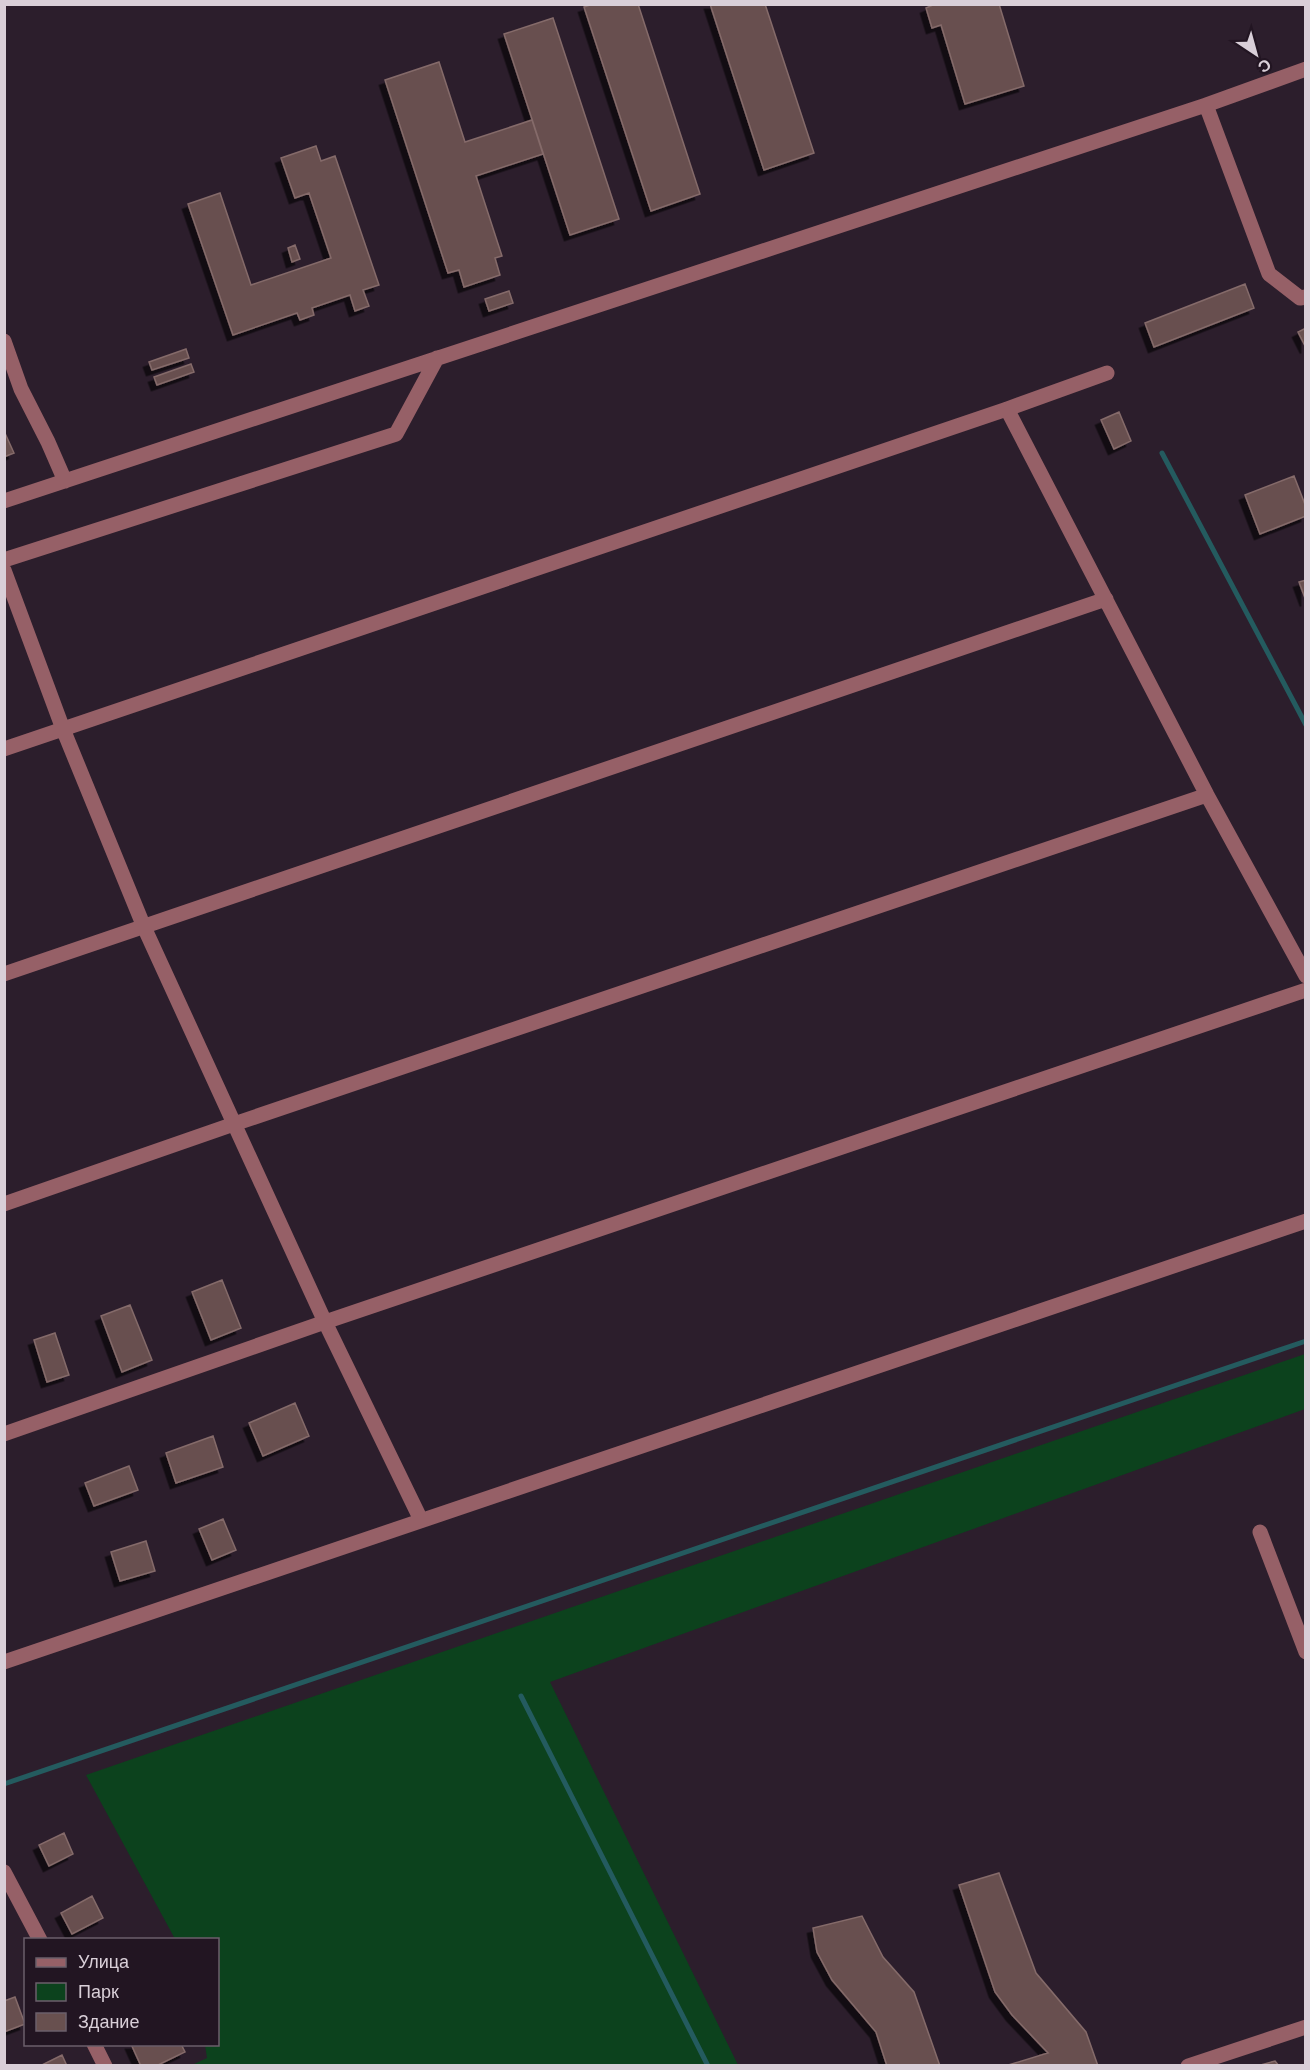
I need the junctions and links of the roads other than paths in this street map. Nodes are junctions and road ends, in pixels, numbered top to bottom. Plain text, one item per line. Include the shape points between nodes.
1 (1305, 69) edge
2 (1206, 105) junction
3 (1305, 297) edge
4 (4, 341) edge
5 (437, 358) junction
6 (1107, 373) dead end
7 (1007, 409) junction
8 (65, 481) junction
9 (4, 501) edge
10 (4, 560) edge
11 (4, 570) edge
12 (1106, 599) junction
13 (63, 729) junction
14 (4, 749) edge
15 (1207, 795) junction
16 (144, 927) junction
17 (4, 974) edge
18 (1305, 976) edge
19 (1305, 990) edge
20 (234, 1124) junction
21 (4, 1204) edge
22 (1305, 1221) edge
23 (325, 1322) junction
24 (4, 1434) edge
25 (421, 1520) junction
26 (1260, 1532) dead end
27 (1305, 1652) edge
28 (4, 1662) edge
29 (4, 1872) edge
30 (38, 1938) edge
31 (1305, 2027) edge
32 (95, 2046) edge
33 (105, 2066) edge
34 (1188, 2066) edge

1 - 2 street
2 - 3 street via 1269,274 1300,298
2 - 5 street
4 - 8 street via 21,389
5 - 8 street
5 - 10 street via 396,434
6 - 7 street
7 - 12 street
7 - 13 street
8 - 9 street
11 - 13 street
12 - 15 street
12 - 16 street
13 - 14 street
13 - 16 street
15 - 18 street
15 - 20 street
16 - 17 street
16 - 20 street
19 - 23 street
20 - 21 street
20 - 23 street
22 - 25 street
23 - 24 street
23 - 25 street
25 - 28 street
26 - 27 street
29 - 30 street
31 - 34 street
32 - 33 street

